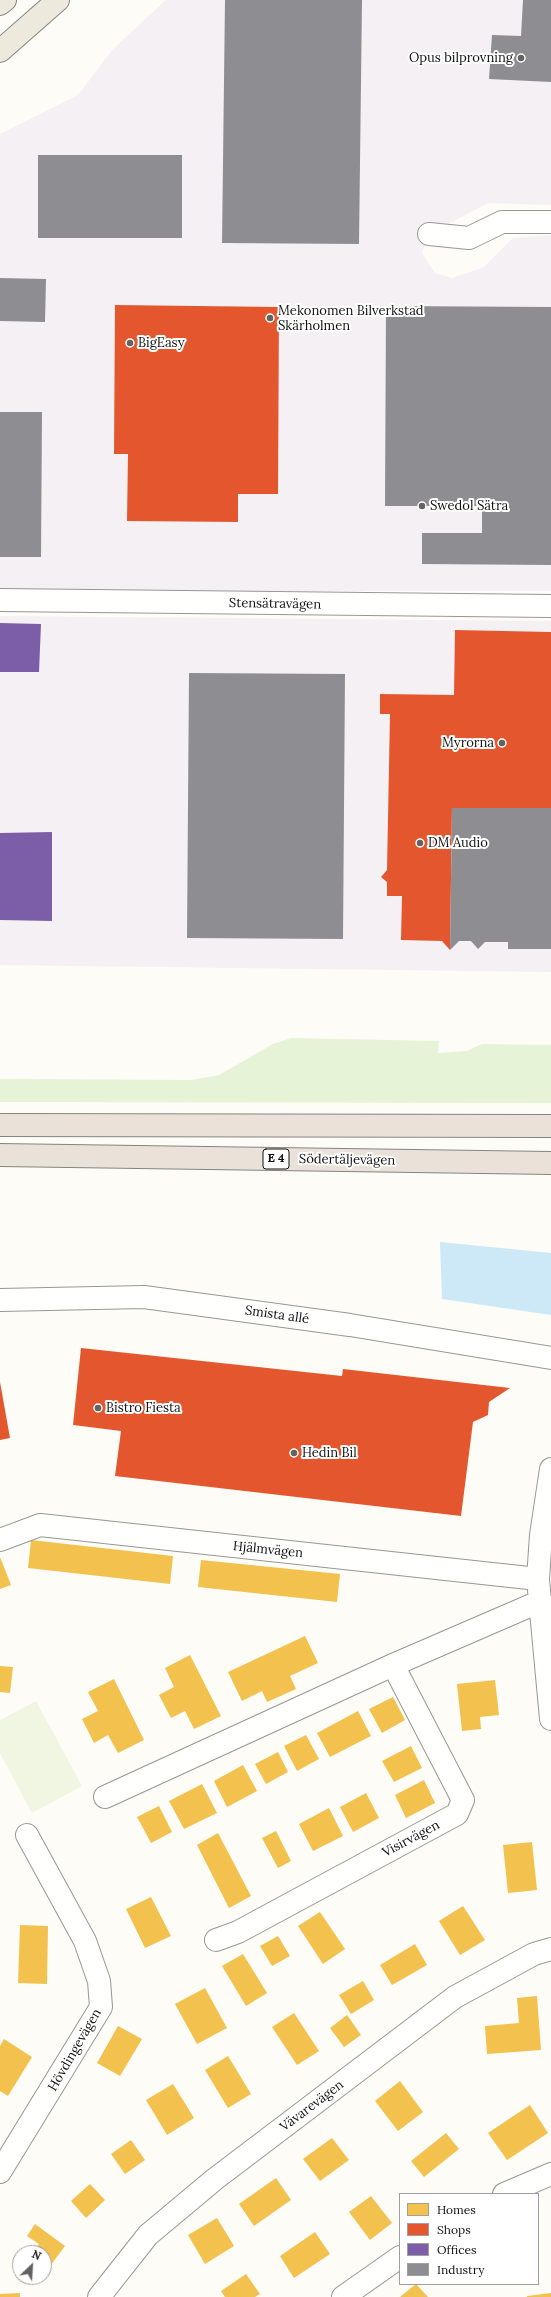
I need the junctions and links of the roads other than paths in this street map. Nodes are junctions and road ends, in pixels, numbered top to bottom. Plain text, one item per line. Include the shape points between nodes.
1 (4, 0) edge
2 (58, 0) edge
3 (0, 4) edge
4 (0, 51) edge
5 (551, 222) edge
6 (429, 234) dead end
7 (0, 600) edge
8 (551, 606) edge
9 (0, 1125) edge
10 (551, 1126) edge
11 (0, 1155) edge
12 (551, 1163) edge
13 (0, 1300) edge
14 (551, 1358) edge
15 (551, 1469) edge
16 (0, 1540) edge
17 (538, 1579) junction
18 (540, 1601) junction
19 (393, 1665) junction
20 (549, 1669) edge
21 (551, 1719) edge
22 (105, 1797) dead end
23 (27, 1835) dead end
24 (216, 1940) dead end
25 (551, 1949) edge
26 (0, 2172) edge
27 (551, 2174) edge
28 (506, 2193) edge
29 (399, 2258) edge
30 (99, 2297) edge
31 (342, 2297) edge

1 - 3 main road
2 - 4 main road
5 - 6 street via 502,222 470,238
7 - 8 street, Stensätravägen
9 - 10 highway
11 - 12 highway, Södertäljevägen / E 4
13 - 14 street, Smista allé via 144,1297 350,1325
15 - 17 street via 541,1535
16 - 17 street, Hjälmvägen via 40,1525
17 - 18 street
18 - 19 street
18 - 20 street
19 - 22 street
19 - 24 street, Visirvägen via 463,1800 457,1814 238,1932
20 - 21 street
23 - 26 street, Hövdingevägen via 85,1941 99,1981 101,2007
25 - 30 street, Vävarevägen via 534,1954 455,1997 215,2179 148,2235
27 - 28 street
29 - 31 street

